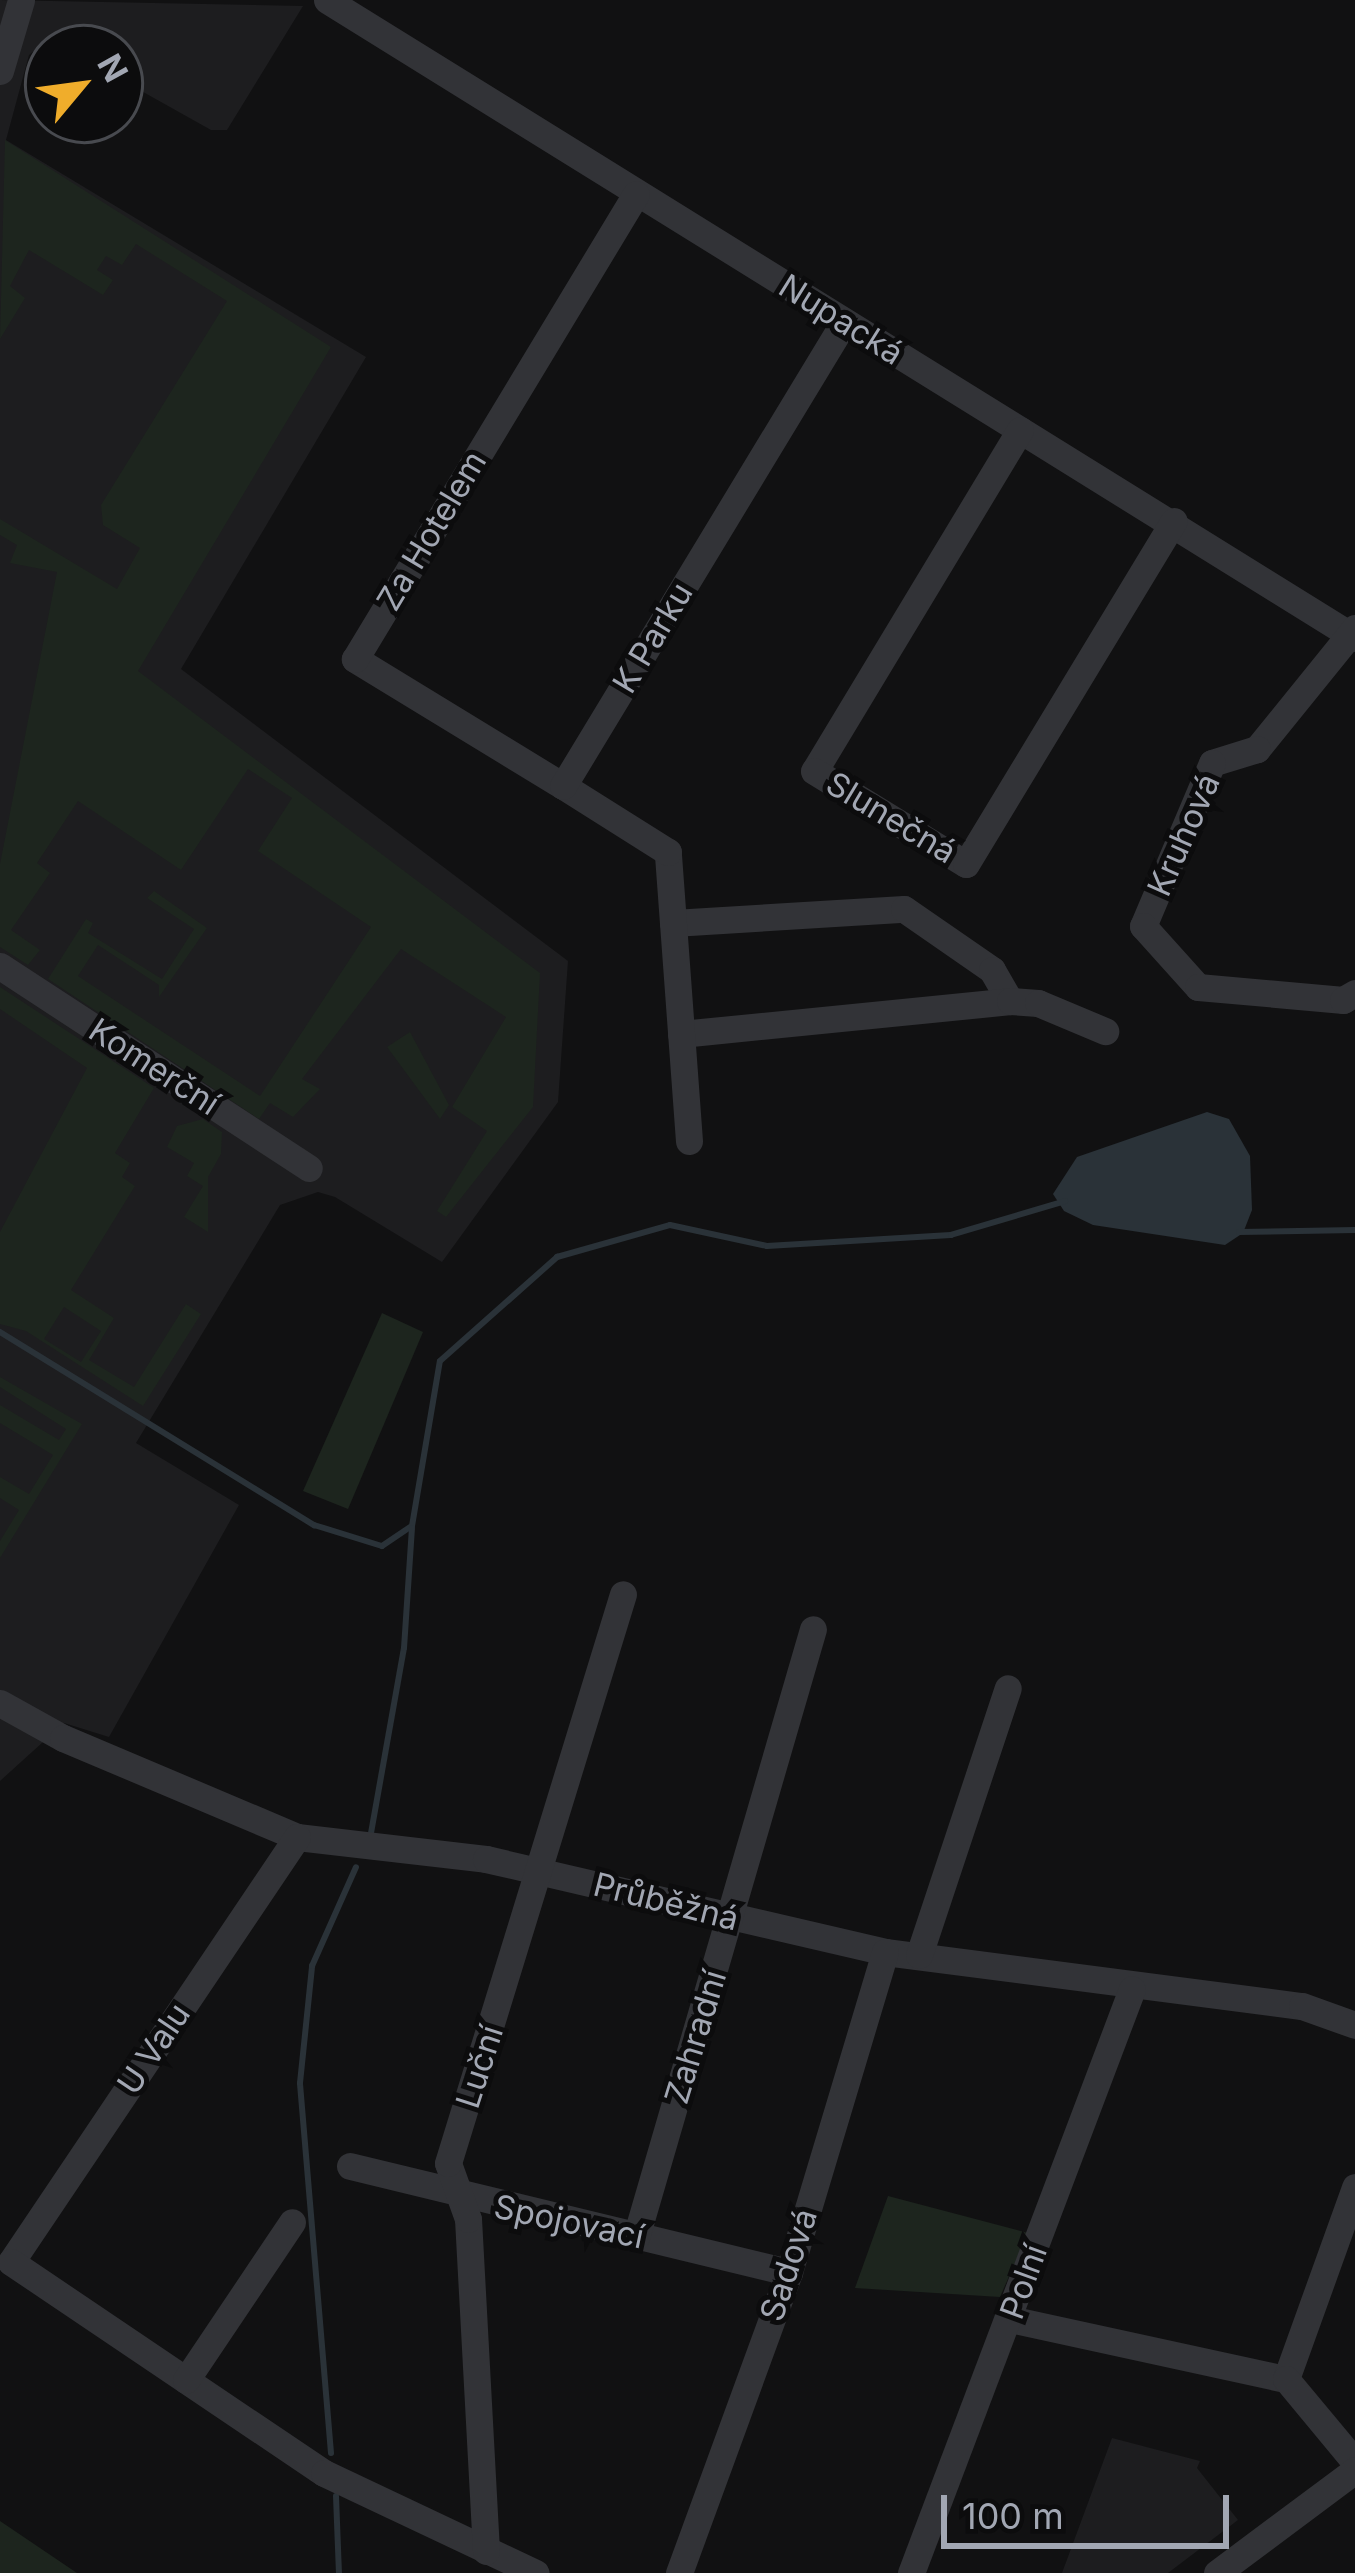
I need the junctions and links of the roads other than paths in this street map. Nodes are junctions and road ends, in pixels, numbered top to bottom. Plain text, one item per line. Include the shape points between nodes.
1 (21, 0) edge
2 (327, 0) edge
3 (0, 71) edge
4 (636, 194) junction
5 (844, 322) junction
6 (1020, 430) junction
7 (1174, 521) junction
8 (1354, 634) edge
9 (562, 786) junction
10 (673, 922) junction
11 (0, 966) edge
12 (1355, 992) edge
13 (1010, 1001) junction
14 (1106, 1031) dead end
15 (681, 1034) junction
16 (689, 1141) dead end
17 (308, 1168) dead end
18 (623, 1594) dead end
19 (813, 1629) dead end
20 (1008, 1688) dead end
21 (0, 1703) edge
22 (297, 1837) junction
23 (536, 1870) junction
24 (732, 1920) junction
25 (885, 1952) junction
26 (919, 1955) junction
27 (1132, 1989) junction
28 (1355, 2025) edge
29 (350, 2166) dead end
30 (1355, 2187) edge
31 (457, 2193) junction
32 (292, 2222) dead end
33 (635, 2237) junction
34 (6, 2270) edge
35 (789, 2272) junction
36 (1010, 2319) junction
37 (1286, 2379) junction
38 (186, 2380) junction
39 (1355, 2466) edge
40 (487, 2551) junction
41 (536, 2573) edge
42 (679, 2573) edge
43 (911, 2573) edge
44 (1217, 2573) edge

1 - 3 street
2 - 4 street, Nupacká
4 - 5 street, Nupacká
4 - 9 street, Za Hotelem via 355,659
5 - 6 street, Nupacká
5 - 9 street, K Parku
6 - 7 street, Nupacká
6 - 7 street, Slunečná via 814,771 966,864
7 - 8 street, Nupacká
8 - 12 street, Kruhová via 1257,749 1212,763 1143,926 1198,987 1343,1000
9 - 10 street via 668,852
10 - 13 street via 904,909 992,970
10 - 15 street
11 - 17 street, Komerční
13 - 14 street via 1038,1003
13 - 15 street
15 - 16 street
18 - 23 street, Luční
19 - 24 street, Zahradní
20 - 26 street
21 - 22 street, Průběžná
22 - 23 street, Průběžná
22 - 34 street, U Valu
23 - 24 street, Průběžná
23 - 31 street, Luční via 448,2163
24 - 25 street, Průběžná
24 - 33 street, Zahradní
25 - 26 street, Průběžná
25 - 35 street, Sadová
26 - 27 street, Průběžná
27 - 28 street, Průběžná via 1303,2006
27 - 36 street, Polní
29 - 31 street, Spojovací
30 - 37 street
31 - 33 street, Spojovací
31 - 40 street, Luční via 468,2219
32 - 38 street
33 - 35 street, Spojovací
34 - 38 street, U Valu
35 - 42 street, Sadová
36 - 37 street
36 - 43 street, Polní
37 - 39 street
38 - 40 street, U Valu via 356,2490
39 - 44 street
40 - 41 street, U Valu

